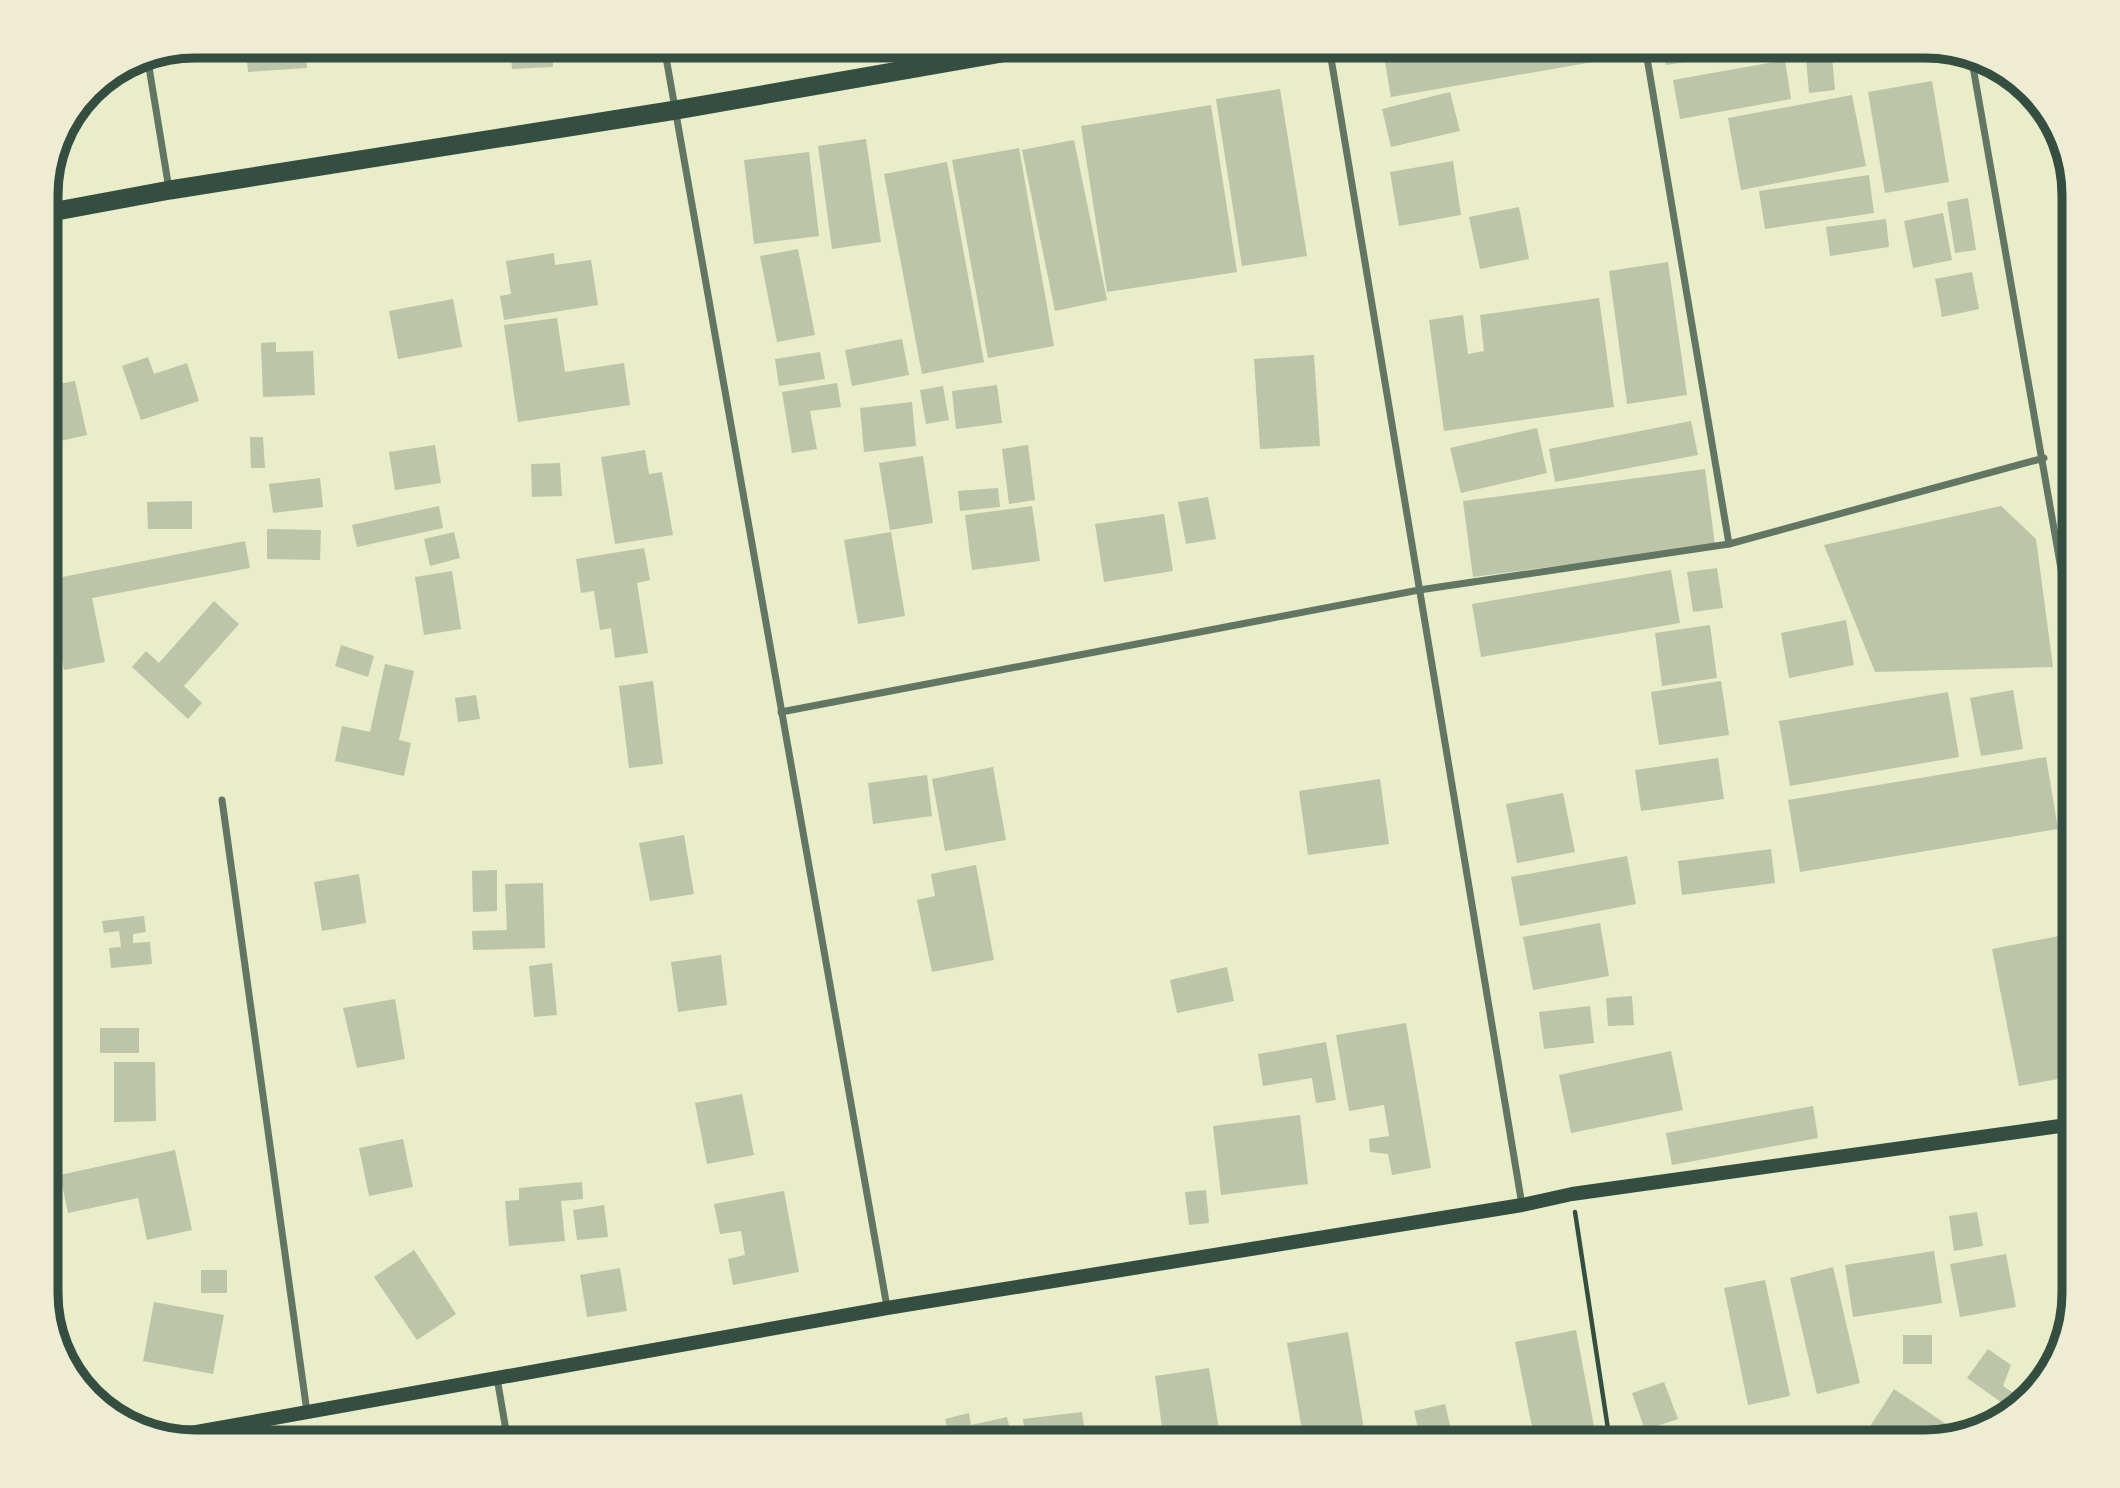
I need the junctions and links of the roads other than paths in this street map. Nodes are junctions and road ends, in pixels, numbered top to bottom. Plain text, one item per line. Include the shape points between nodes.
1 (666, 58) edge
2 (973, 58) edge
3 (1331, 58) edge
4 (1647, 58) edge
5 (149, 66) edge
6 (1973, 67) edge
7 (676, 110) junction
8 (170, 190) junction
9 (58, 212) edge
10 (2044, 458) junction
11 (1729, 544) junction
12 (2062, 569) edge
13 (1419, 590) junction
14 (781, 712) junction
15 (222, 800) dead end
16 (2062, 1126) edge
17 (1522, 1205) junction
18 (887, 1308) junction
19 (497, 1377) junction
20 (307, 1412) junction
21 (207, 1430) edge
22 (506, 1430) edge

1 - 7 street
2 - 7 highway
3 - 13 street
4 - 11 street
5 - 8 street
6 - 10 street
7 - 8 highway
7 - 14 street
8 - 9 highway
10 - 11 street
10 - 12 street
11 - 13 street
13 - 14 street
13 - 17 street
14 - 18 street
15 - 20 street
16 - 17 main road via 1572,1194
17 - 18 main road
18 - 19 main road
19 - 20 main road
19 - 22 street
20 - 21 main road

